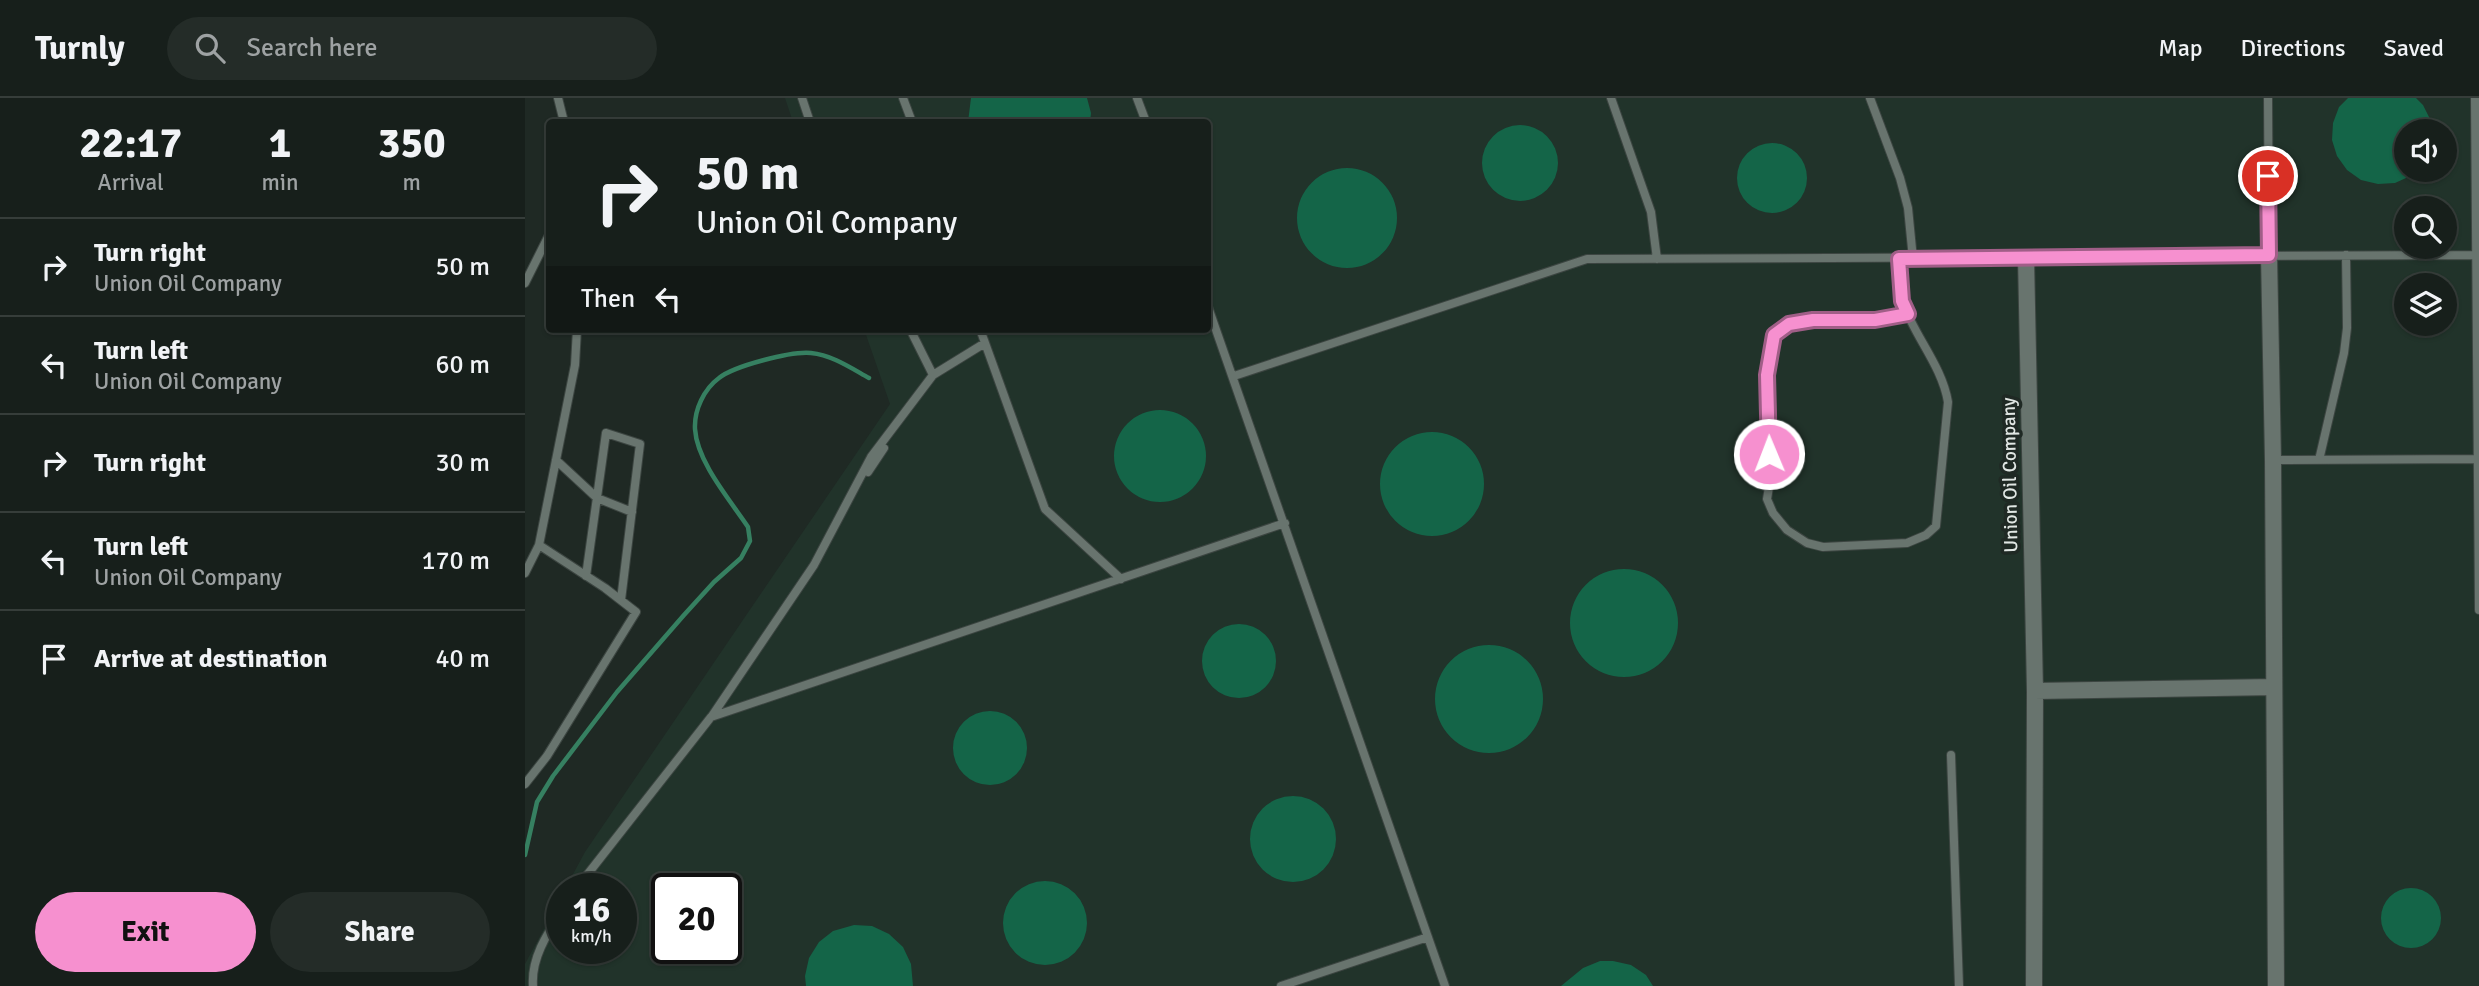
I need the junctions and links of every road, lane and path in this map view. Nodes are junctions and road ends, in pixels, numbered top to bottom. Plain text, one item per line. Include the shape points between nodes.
1 (558, 98) edge
2 (803, 98) edge
3 (903, 98) edge
4 (1137, 98) edge
5 (1611, 98) edge
6 (1870, 98) edge
7 (2268, 98) edge
8 (2476, 98) edge
9 (563, 119) edge
10 (809, 119) edge
11 (911, 119) edge
12 (1145, 119) edge
13 (546, 241) edge
14 (2269, 255) junction
15 (2346, 255) junction
16 (2477, 256) junction
17 (2026, 258) junction
18 (1657, 259) junction
19 (1899, 259) junction
20 (1913, 259) junction
21 (525, 283) edge
22 (1908, 314) junction
23 (1211, 315) edge
24 (577, 333) edge
25 (912, 333) edge
26 (981, 333) edge
27 (985, 343) junction
28 (933, 375) junction
29 (1234, 376) junction
30 (2478, 459) edge
31 (556, 460) junction
32 (2273, 460) junction
33 (2319, 460) junction
34 (597, 498) junction
35 (632, 512) junction
36 (1285, 523) junction
37 (540, 545) junction
38 (525, 573) edge
39 (586, 576) junction
40 (1121, 579) junction
41 (621, 600) junction
42 (2479, 610) edge
43 (2274, 687) junction
44 (2035, 691) junction
45 (711, 717) junction
46 (1951, 755) dead end
47 (525, 784) edge
48 (589, 873) edge
49 (546, 936) edge
50 (1428, 937) junction
51 (533, 986) edge
52 (1281, 986) edge
53 (1445, 986) edge
54 (1959, 986) edge
55 (2033, 986) edge
56 (2276, 986) edge

1 - 9 lane
2 - 10 lane
3 - 11 lane
4 - 12 lane
5 - 18 lane via 1651,212
6 - 20 lane via 1900,178
7 - 14 lane
8 - 16 lane
13 - 21 lane
14 - 15 lane
14 - 17 lane
14 - 32 street
15 - 16 lane
15 - 33 lane via 2346,341
16 - 30 lane
17 - 20 lane
17 - 44 street, Union Oil Company
18 - 19 lane
18 - 29 lane via 1587,259
19 - 20 lane
19 - 22 lane via 1902,301
22 - 22 lane via 1946,389 1948,402 1936,526 1907,543 1822,547 1807,543 1787,530 1767,499 1767,375 1774,335 1789,324 1813,320 1875,320
23 - 29 lane
24 - 31 lane
25 - 28 lane
26 - 27 lane
27 - 28 lane
27 - 40 lane via 1045,509
28 - 45 lane via 855,492 809,576
29 - 36 lane
30 - 33 lane
30 - 42 lane
31 - 34 lane
31 - 37 lane
32 - 33 lane
32 - 43 street
34 - 35 lane
34 - 35 lane via 606,433 640,443
34 - 39 lane
35 - 41 lane
36 - 40 lane
36 - 50 lane
37 - 38 lane
37 - 39 lane
39 - 41 lane
40 - 45 lane
41 - 47 lane via 636,612
43 - 44 street
43 - 56 street
44 - 55 street, Union Oil Company
45 - 48 lane
46 - 54 lane
49 - 51 lane via 532,972
50 - 52 lane
50 - 53 lane

